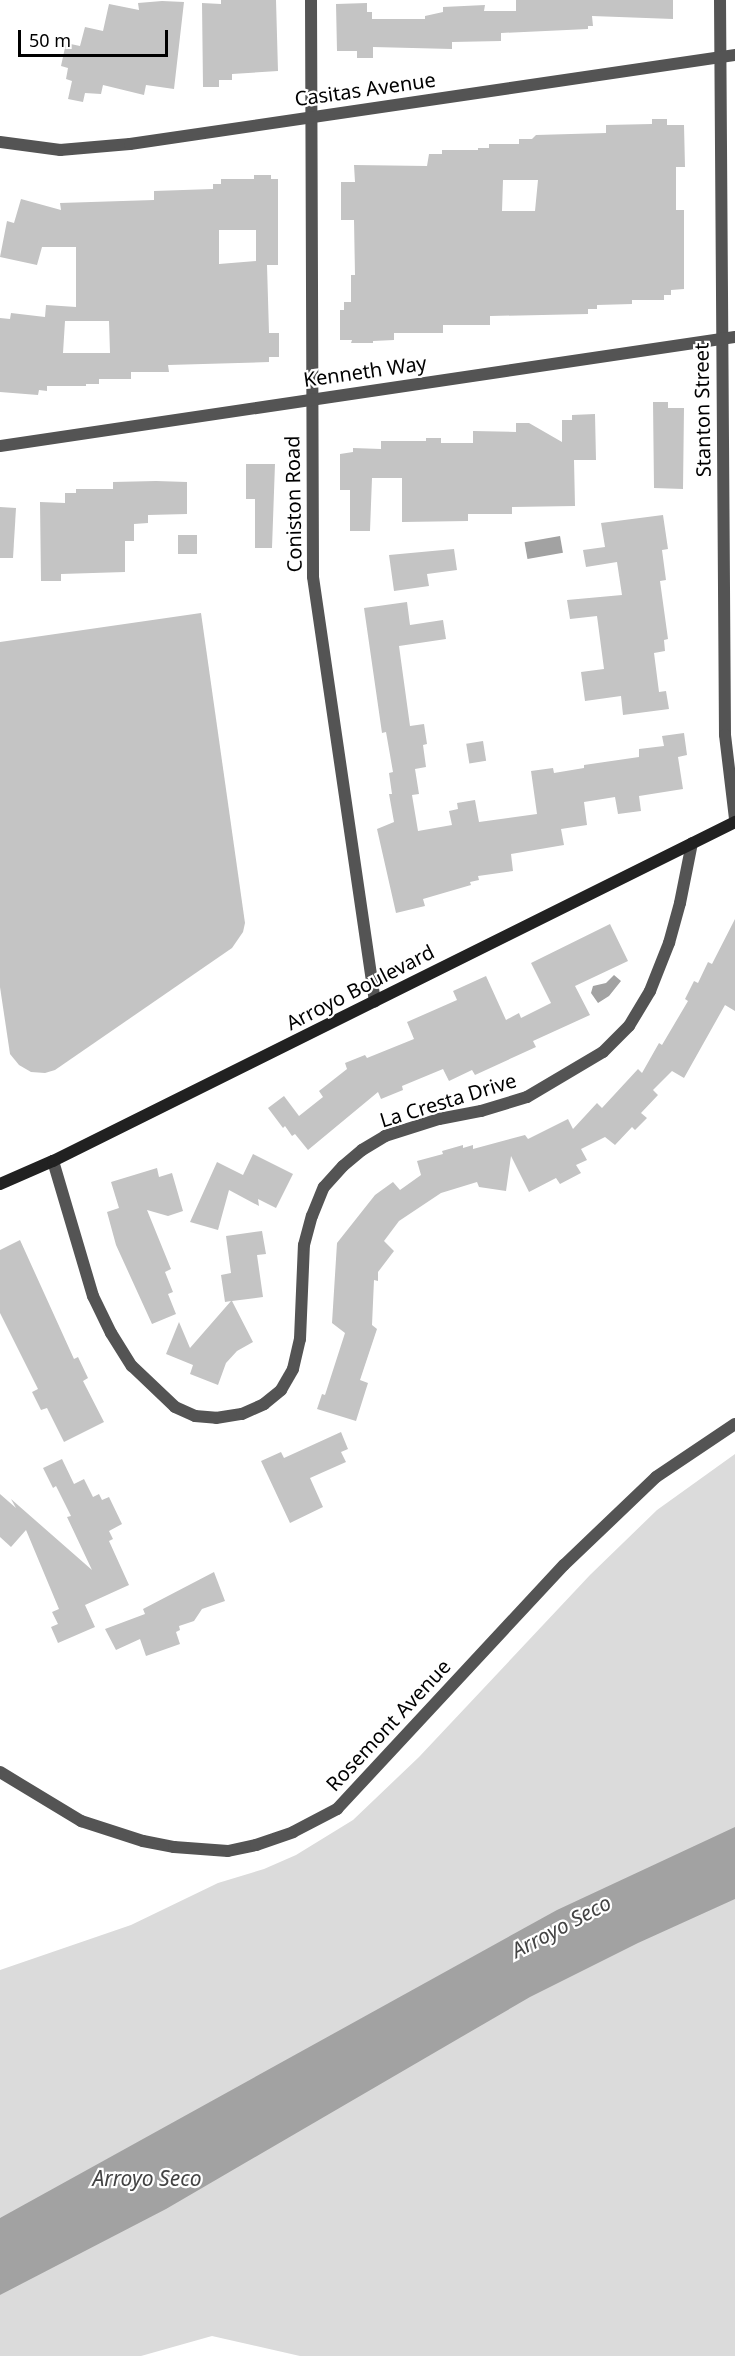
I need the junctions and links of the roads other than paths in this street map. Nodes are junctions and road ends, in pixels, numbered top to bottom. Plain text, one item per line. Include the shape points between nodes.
1 (311, 0) edge
2 (720, 0) edge
3 (735, 55) edge
4 (720, 57) junction
5 (310, 117) junction
6 (0, 142) edge
7 (735, 337) edge
8 (721, 339) junction
9 (310, 399) junction
10 (0, 446) edge
11 (735, 820) edge
12 (692, 843) junction
13 (375, 1002) junction
14 (53, 1161) junction
15 (0, 1184) edge
16 (735, 1424) edge
17 (0, 1772) edge

1 - 5 street, Coniston Road
2 - 4 street, Stanton Street
3 - 4 street, Casitas Avenue
4 - 5 street, Casitas Avenue
4 - 8 street, Stanton Street
5 - 6 street, Casitas Avenue via 130,144 60,150
5 - 9 street, Coniston Road
7 - 8 street, Kenneth Way
8 - 9 street, Kenneth Way
8 - 11 street, Stanton Street via 725,735
9 - 10 street, Kenneth Way
9 - 13 street, Coniston Road via 313,577
11 - 12 street, Arroyo Boulevard
12 - 13 street, Arroyo Boulevard
12 - 14 street, La Cresta Drive via 672,933 650,991 629,1026 603,1052 527,1097 385,1137 349,1161 324,1188 304,1245 300,1339 292,1369 281,1390 264,1404 242,1414 195,1416 175,1407 132,1366 93,1296
13 - 14 street, Arroyo Boulevard
14 - 15 street, Arroyo Boulevard
16 - 17 street, Rosemont Avenue via 656,1477 564,1564 337,1809 293,1832 228,1851 143,1841 81,1821

